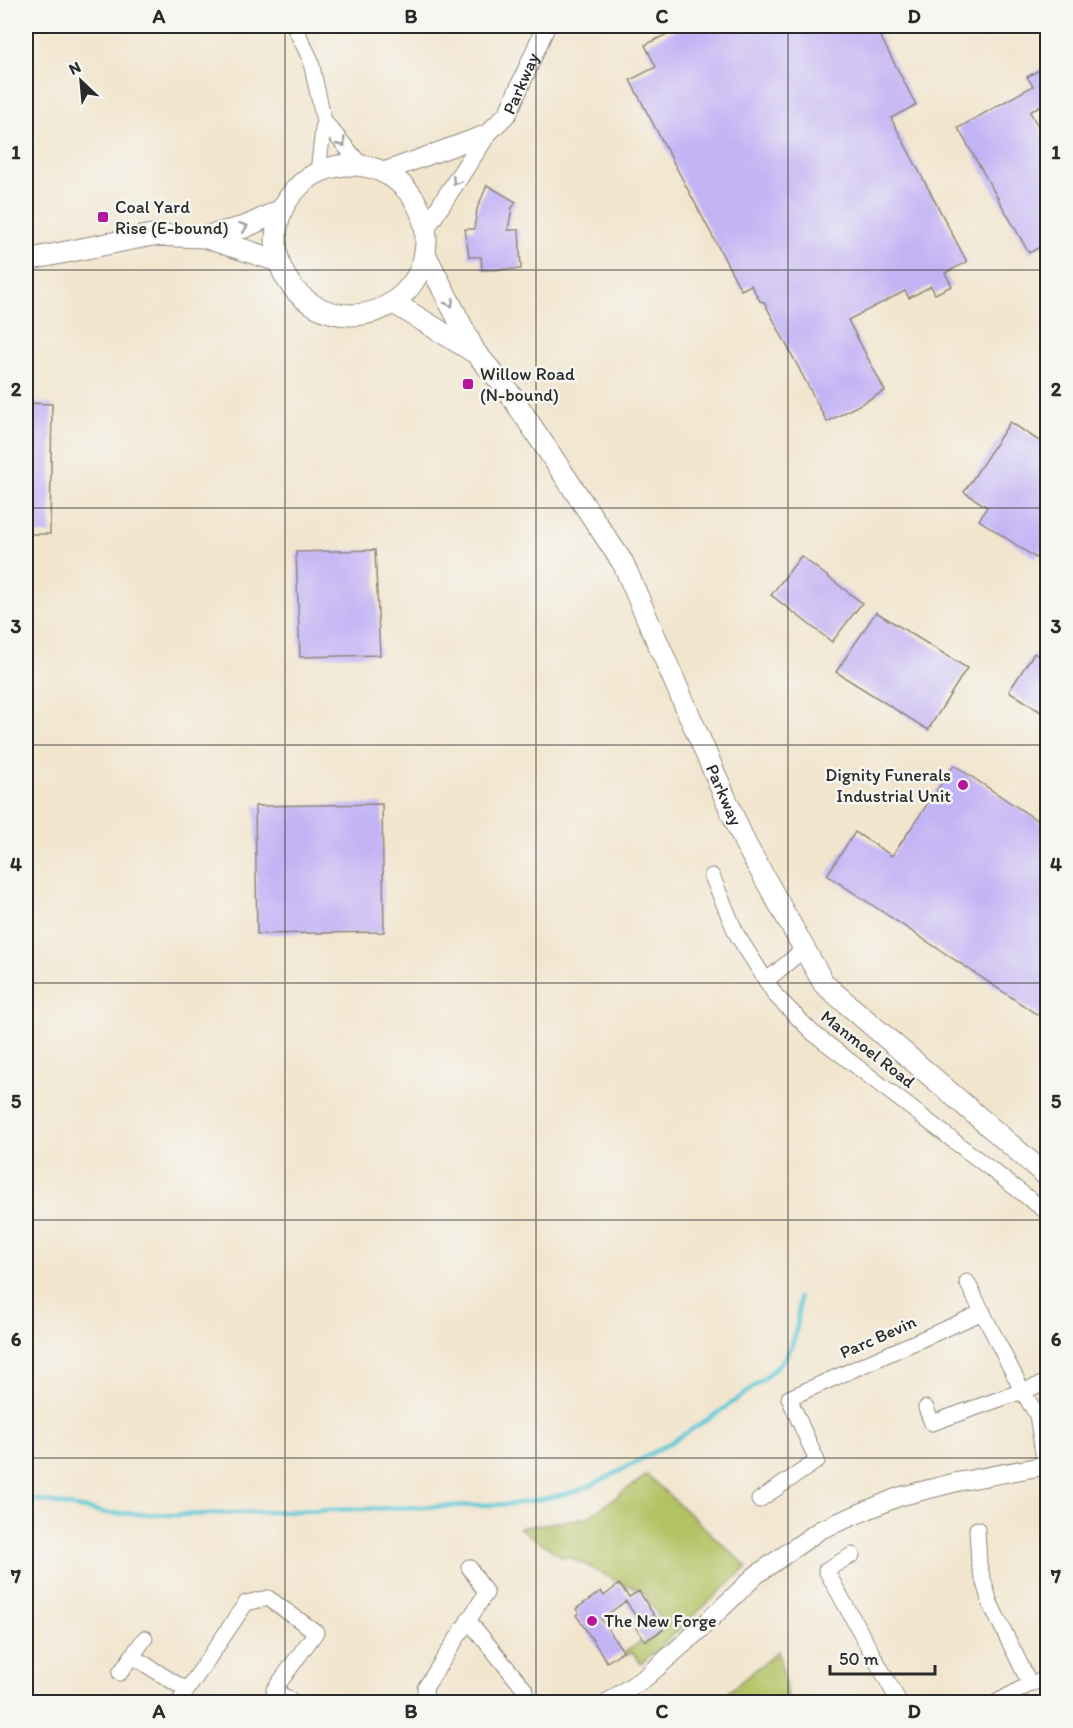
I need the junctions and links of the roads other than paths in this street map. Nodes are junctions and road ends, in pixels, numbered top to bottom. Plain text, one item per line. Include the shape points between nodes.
1 (294, 26) edge
2 (546, 26) edge
3 (324, 121) junction
4 (487, 134) junction
5 (360, 165) junction
6 (318, 172) junction
7 (383, 172) junction
8 (281, 210) junction
9 (426, 228) junction
10 (204, 237) junction
11 (425, 255) junction
12 (26, 260) edge
13 (278, 261) junction
14 (394, 303) junction
15 (475, 352) junction
16 (712, 876) dead end
17 (804, 949) junction
18 (766, 981) junction
19 (1047, 1178) edge
20 (1047, 1213) edge
21 (967, 1282) dead end
22 (983, 1312) junction
23 (1047, 1382) edge
24 (1023, 1392) junction
25 (926, 1408) dead end
26 (1047, 1470) edge
27 (759, 1500) dead end
28 (977, 1529) dead end
29 (852, 1555) dead end
30 (469, 1567) dead end
31 (468, 1620) junction
32 (145, 1638) dead end
33 (132, 1656) junction
34 (120, 1672) dead end
35 (1047, 1678) edge
36 (1030, 1684) junction
37 (526, 1691) dead end
38 (183, 1696) edge
39 (293, 1702) edge
40 (426, 1702) edge
41 (609, 1702) edge
42 (899, 1702) edge
43 (997, 1702) edge

1 - 3 street via 310,58
2 - 4 street, Parkway via 508,113
3 -> 5 street
3 - 6 street
4 - 7 street
4 -> 9 street
5 - 6 main road via 339,165
5 - 7 main road
6 - 8 main road via 291,194
7 - 9 main road via 403,186 418,205
10 -> 8 main road via 245,228
8 - 13 main road via 276,226
9 - 11 main road
10 - 12 main road via 152,235
10 - 13 main road
11 - 14 main road via 419,273
11 -> 15 main road
13 - 14 main road via 299,296 330,313 372,313
14 - 15 main road
15 - 17 main road, Parkway via 506,388 624,563 745,843
16 - 18 street, Manmoel Road via 737,935
17 - 18 street
17 - 19 main road, Parkway via 824,984
18 - 20 street, Manmoel Road via 813,1033
21 - 22 street
22 - 24 street
22 - 27 street, Parc Bevin via 789,1398 817,1461
23 - 24 street
24 - 25 street via 932,1423
24 - 26 street via 1037,1415
26 - 41 street via 957,1482 898,1497 820,1530 756,1575 646,1677
28 - 36 street via 979,1565 990,1602
29 - 42 street via 819,1568
30 - 31 street via 486,1593
31 - 37 street
31 - 40 street via 425,1688
32 - 33 street
33 - 34 street
33 - 38 street
35 - 36 street
36 - 43 street
38 - 39 street via 246,1603 268,1598 316,1632 274,1690

